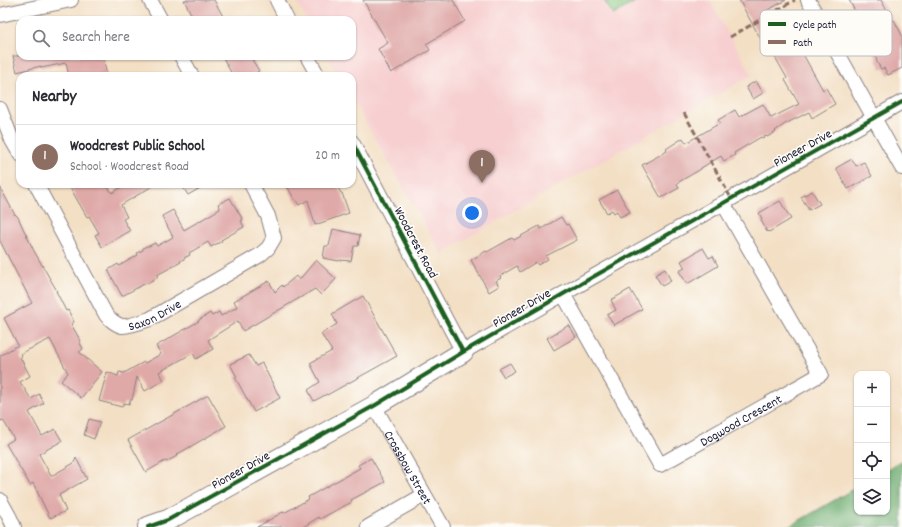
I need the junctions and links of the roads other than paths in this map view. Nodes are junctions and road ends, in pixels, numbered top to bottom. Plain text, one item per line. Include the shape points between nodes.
1 (71, 0) edge
2 (150, 0) edge
3 (277, 0) edge
4 (808, 0) edge
5 (814, 10) edge
6 (0, 15) edge
7 (159, 16) edge
8 (285, 16) edge
9 (839, 56) edge
10 (183, 60) edge
11 (309, 60) edge
12 (190, 72) edge
13 (316, 72) edge
14 (902, 102) edge
15 (0, 109) edge
16 (874, 118) junction
17 (16, 147) edge
18 (356, 150) edge
19 (902, 168) edge
20 (38, 188) edge
21 (253, 188) edge
22 (723, 203) junction
23 (563, 294) junction
24 (463, 352) junction
25 (374, 406) junction
26 (424, 495) junction
27 (0, 500) edge
28 (14, 527) edge
29 (148, 527) edge
30 (368, 527) edge
31 (443, 527) edge

1 - 6 street
2 - 7 street
3 - 8 street
4 - 5 street
9 - 16 street
10 - 12 street
11 - 13 street
14 - 16 street, Pioneer Drive
15 - 17 street
16 - 19 street
16 - 22 street, Pioneer Drive
18 - 24 street, Woodcrest Road
20 - 21 street, Saxon Drive via 106,315 122,326 150,319 260,256 268,248 274,238 271,224
22 - 23 street, Pioneer Drive
22 - 23 street, Dogwood Crescent via 821,374 660,466
23 - 24 street, Pioneer Drive
24 - 25 street, Pioneer Drive
25 - 26 street, Crossbow Street
25 - 29 street, Pioneer Drive via 168,520
26 - 30 street
26 - 31 street, Crossbow Street
27 - 28 street

